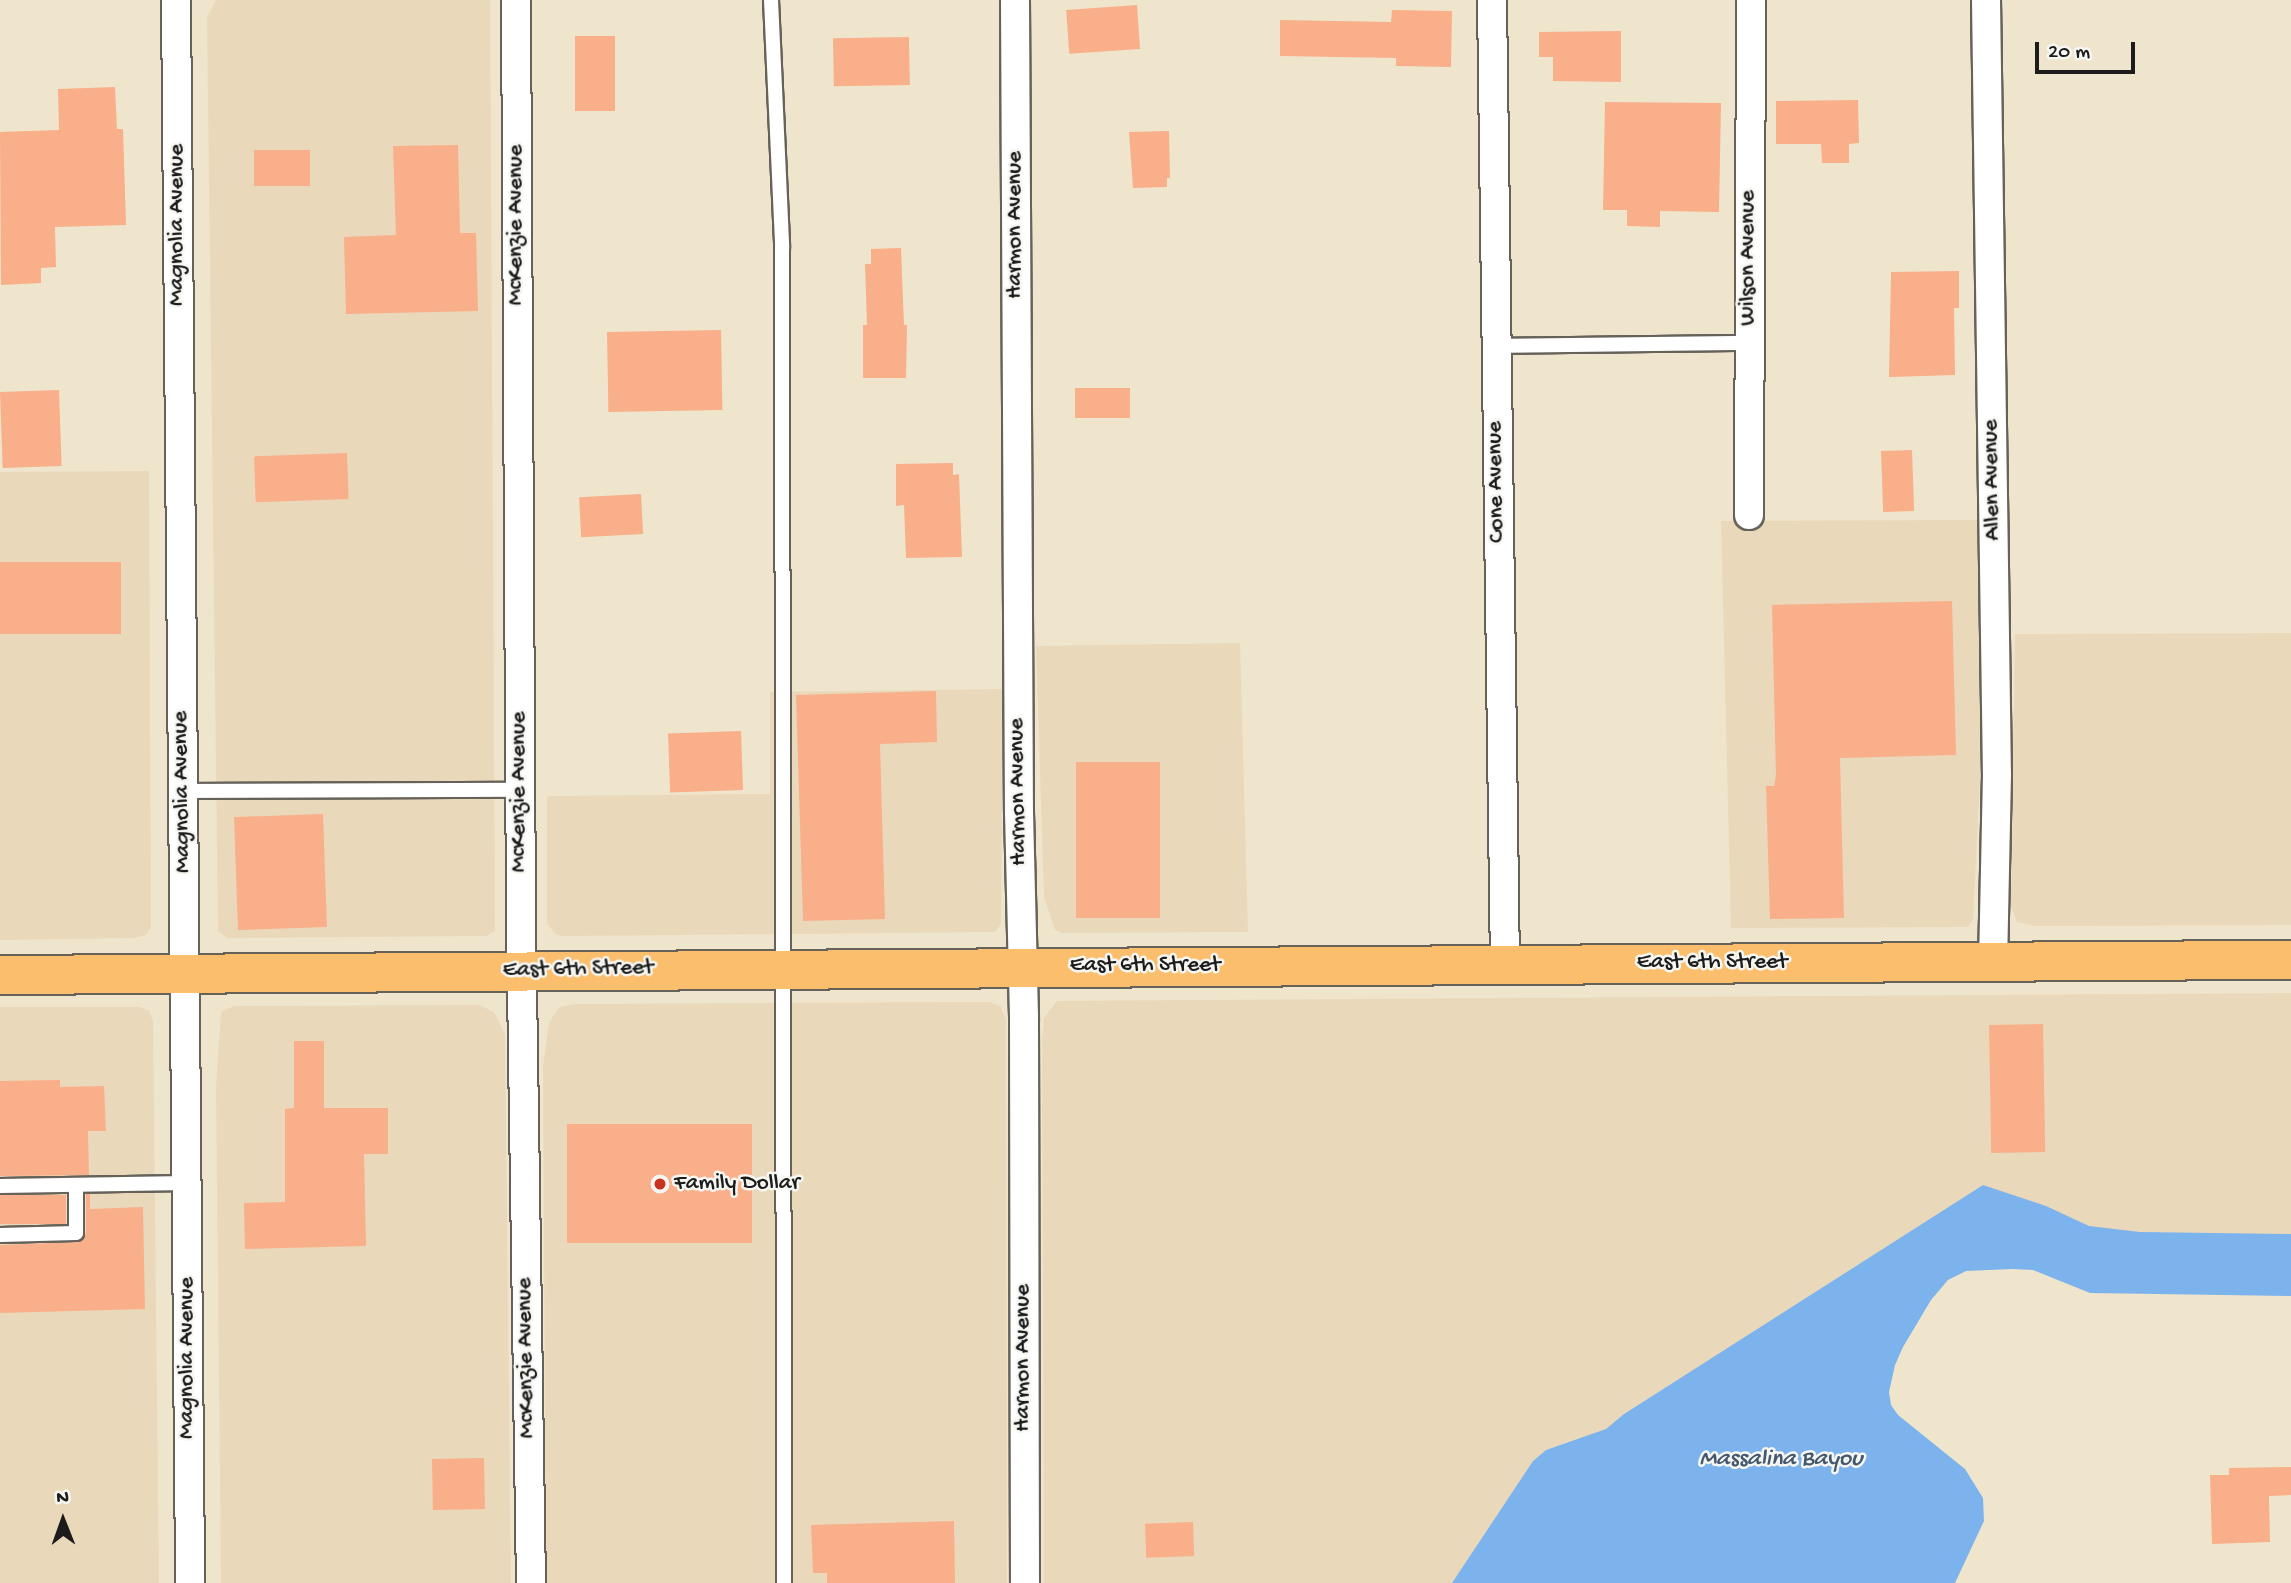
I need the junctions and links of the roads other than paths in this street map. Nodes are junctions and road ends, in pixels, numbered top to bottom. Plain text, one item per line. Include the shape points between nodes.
1 (176, 0) edge
2 (516, 0) edge
3 (771, 0) edge
4 (1015, 0) edge
5 (1492, 0) edge
6 (1751, 0) edge
7 (1986, 0) edge
8 (1749, 343) junction
9 (1495, 346) junction
10 (1749, 515) dead end
11 (520, 790) junction
12 (183, 791) junction
13 (2291, 960) edge
14 (1993, 961) junction
15 (1505, 965) junction
16 (1023, 967) junction
17 (781, 968) junction
18 (522, 970) junction
19 (184, 973) junction
20 (0, 975) edge
21 (187, 1183) junction
22 (0, 1185) edge
23 (76, 1186) junction
24 (0, 1235) edge
25 (190, 1583) edge
26 (531, 1583) edge
27 (784, 1583) edge
28 (1025, 1583) edge

1 - 12 street, Magnolia Avenue
2 - 11 street, McKenzie Avenue
3 - 17 lane via 782,246
4 - 16 street, Harmon Avenue
5 - 9 street, Cone Avenue
6 - 8 street, Wilson Avenue
7 - 14 street, Allen Avenue via 1997,775
8 - 9 lane
8 - 10 street, Wilson Avenue
9 - 15 street, Cone Avenue
11 - 12 lane
11 - 18 street, McKenzie Avenue
12 - 19 street, Magnolia Avenue
13 - 14 main road, East 6th Street
14 - 15 main road, East 6th Street
15 - 16 main road, East 6th Street
16 - 17 main road, East 6th Street
16 - 28 street, Harmon Avenue
17 - 18 main road, East 6th Street
17 - 27 lane
18 - 19 main road, East 6th Street
18 - 26 street, McKenzie Avenue
19 - 20 main road, East 6th Street
19 - 21 street, Magnolia Avenue
21 - 23 lane
21 - 25 street, Magnolia Avenue
22 - 23 lane
23 - 24 lane via 76,1233

